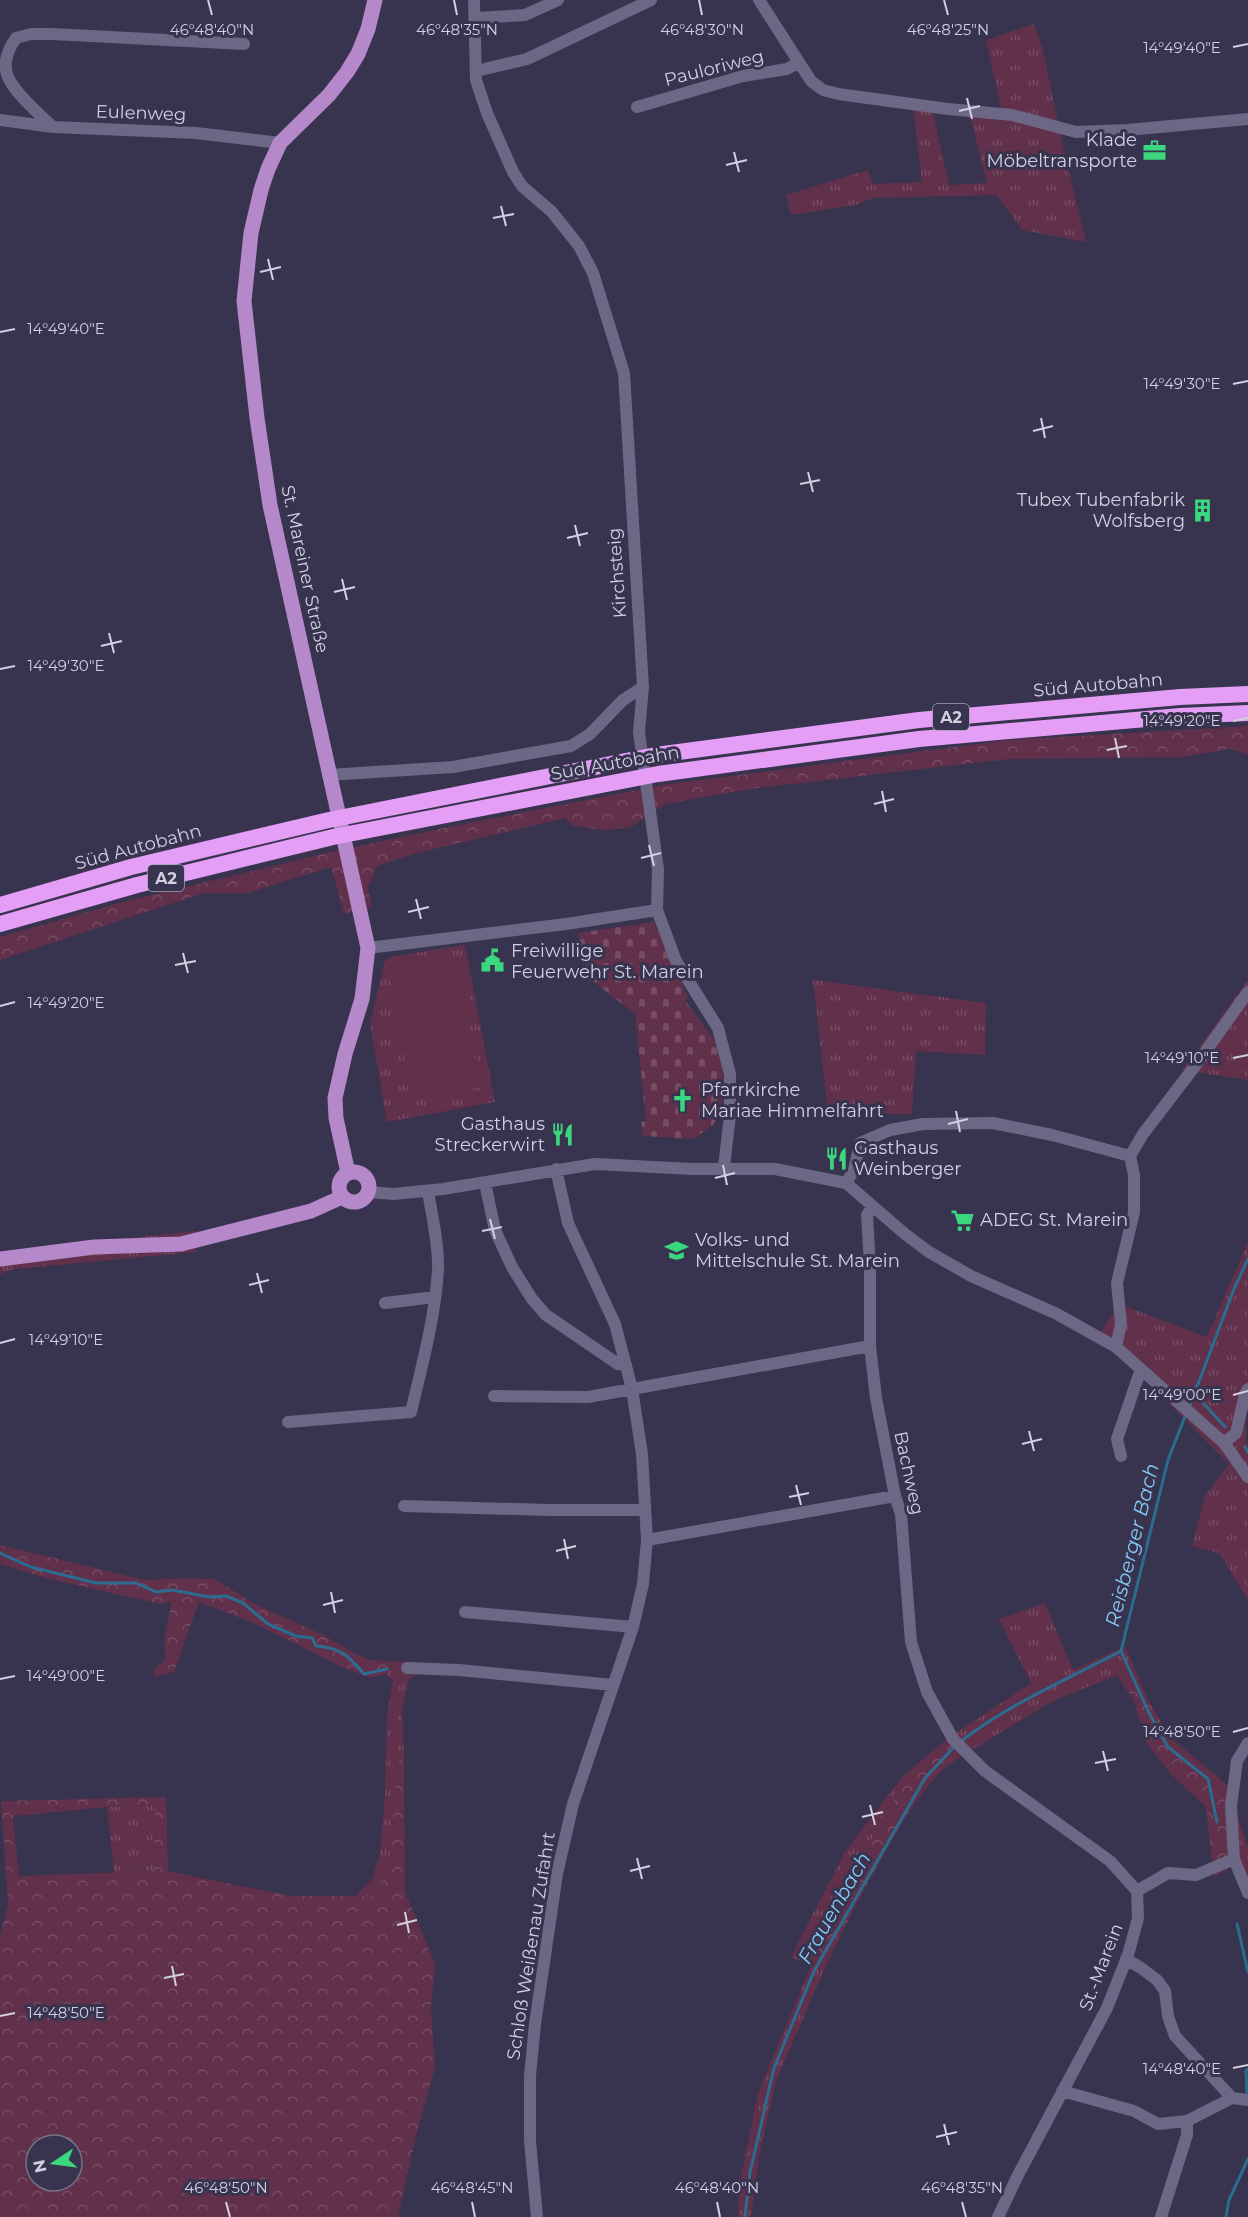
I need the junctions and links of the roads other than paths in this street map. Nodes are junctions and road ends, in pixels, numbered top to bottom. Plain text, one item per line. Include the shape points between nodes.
1 (375, 0) edge
2 (474, 0) edge
3 (558, 0) edge
4 (651, 0) edge
5 (759, 0) edge
6 (476, 18) junction
7 (244, 44) dead end
8 (798, 63) junction
9 (476, 71) junction
10 (637, 107) dead end
11 (1248, 119) edge
12 (0, 120) edge
13 (53, 127) junction
14 (280, 143) junction
15 (643, 687) junction
16 (1248, 694) edge
17 (1248, 713) edge
18 (328, 775) junction
19 (0, 905) edge
20 (657, 910) junction
21 (0, 924) edge
22 (368, 948) junction
23 (1248, 992) edge
24 (1130, 1156) junction
25 (724, 1167) junction
26 (556, 1169) junction
27 (348, 1173) junction
28 (846, 1183) junction
29 (485, 1184) junction
30 (428, 1191) junction
31 (368, 1192) junction
32 (342, 1197) junction
33 (872, 1207) junction
34 (0, 1259) edge
35 (435, 1296) junction
36 (385, 1303) dead end
37 (870, 1346) junction
38 (1116, 1347) junction
39 (626, 1365) junction
40 (1141, 1369) junction
41 (632, 1389) junction
42 (1248, 1389) edge
43 (494, 1396) dead end
44 (288, 1422) dead end
45 (1242, 1435) edge
46 (1224, 1443) junction
47 (1121, 1456) dead end
48 (1248, 1477) edge
49 (895, 1496) junction
50 (404, 1506) dead end
51 (645, 1510) junction
52 (647, 1540) junction
53 (465, 1612) dead end
54 (633, 1628) junction
55 (407, 1668) dead end
56 (613, 1685) junction
57 (1248, 1743) edge
58 (1234, 1858) junction
59 (1137, 1891) junction
60 (1248, 1893) edge
61 (1126, 1959) junction
62 (1062, 2091) junction
63 (1241, 2099) edge
64 (1187, 2121) junction
65 (537, 2217) edge
66 (998, 2217) edge
67 (1161, 2217) edge

1 - 14 main road, St. Mareiner Straße via 368,29 347,72
2 - 6 street, Kirchsteig
3 - 6 street via 525,15
4 - 9 street via 527,59
5 - 8 street
6 - 9 street, Kirchsteig
7 - 13 street via 52,34 16,38 8,51 7,74
8 - 10 street, Pauloriweg
8 - 11 street via 816,86 838,94 1012,115 1076,132
9 - 15 street, Kirchsteig via 487,113 513,172 522,186 566,228 593,273 624,372
12 - 13 street, Eulenweg
13 - 14 street, Eulenweg via 196,133
14 - 18 main road, St. Mareiner Straße via 253,222 244,301 270,505
15 - 18 street via 571,746 453,767
15 - 20 street, Kirchsteig via 639,732 658,869
16 - 19 highway, Süd Autobahn / A2 via 918,720 656,755 349,815 131,867
17 - 21 highway, Süd Autobahn / A2 via 919,739 658,774 333,837 137,885
18 - 22 main road, St. Mareiner Straße
20 - 22 street
20 - 25 street, Kirchsteig via 676,961 718,1028 727,1062 730,1116
22 - 27 main road, St. Mareiner Straße via 362,999 335,1098
23 - 24 street
24 - 28 street via 993,1123 923,1124 890,1130 860,1143 854,1170
24 - 38 street via 1134,1212 1117,1283 1121,1324
25 - 26 street via 594,1164
25 - 28 street via 775,1169
26 - 29 street
26 - 39 street, Schloß Weißenau Zufahrt via 568,1223 615,1324
27 - 31 main road via 364,1176
27 - 32 main road via 338,1186
28 - 33 street
29 - 30 street
29 - 39 street via 495,1230 532,1299 546,1315 618,1364
30 - 31 street
30 - 35 street via 438,1268
31 - 32 main road via 358,1202
32 - 34 main road via 310,1211 181,1244 94,1247
33 - 37 street, Bachweg via 867,1215
33 - 38 street via 929,1252
35 - 36 street
35 - 44 street via 411,1412
37 - 41 street
37 - 49 street, Bachweg
38 - 40 street
39 - 41 street, Schloß Weißenau Zufahrt
40 - 46 street
40 - 47 street via 1117,1439
41 - 43 street via 588,1397
41 - 51 street, Schloß Weißenau Zufahrt
42 - 45 street
45 - 46 street
46 - 48 street
49 - 52 street
49 - 59 street, Bachweg via 901,1514 911,1642 927,1692 953,1739 985,1771 1110,1861
50 - 51 street
51 - 52 street, Schloß Weißenau Zufahrt
52 - 54 street, Schloß Weißenau Zufahrt via 644,1584
53 - 54 street
54 - 56 street, Schloß Weißenau Zufahrt
55 - 56 street
56 - 65 street, Schloß Weißenau Zufahrt via 573,1804 557,1874 542,1972 530,2076 530,2141
57 - 58 street via 1237,1761 1231,1806
58 - 59 street via 1196,1875 1168,1873
58 - 60 street
59 - 61 street, St.-Marein via 1138,1918
61 - 62 street, St.-Marein via 1107,2008
61 - 63 street via 1165,1991 1175,2036
62 - 64 street via 1134,2111 1158,2124
62 - 66 street, St.-Marein
63 - 64 street
64 - 67 street via 1187,2135

